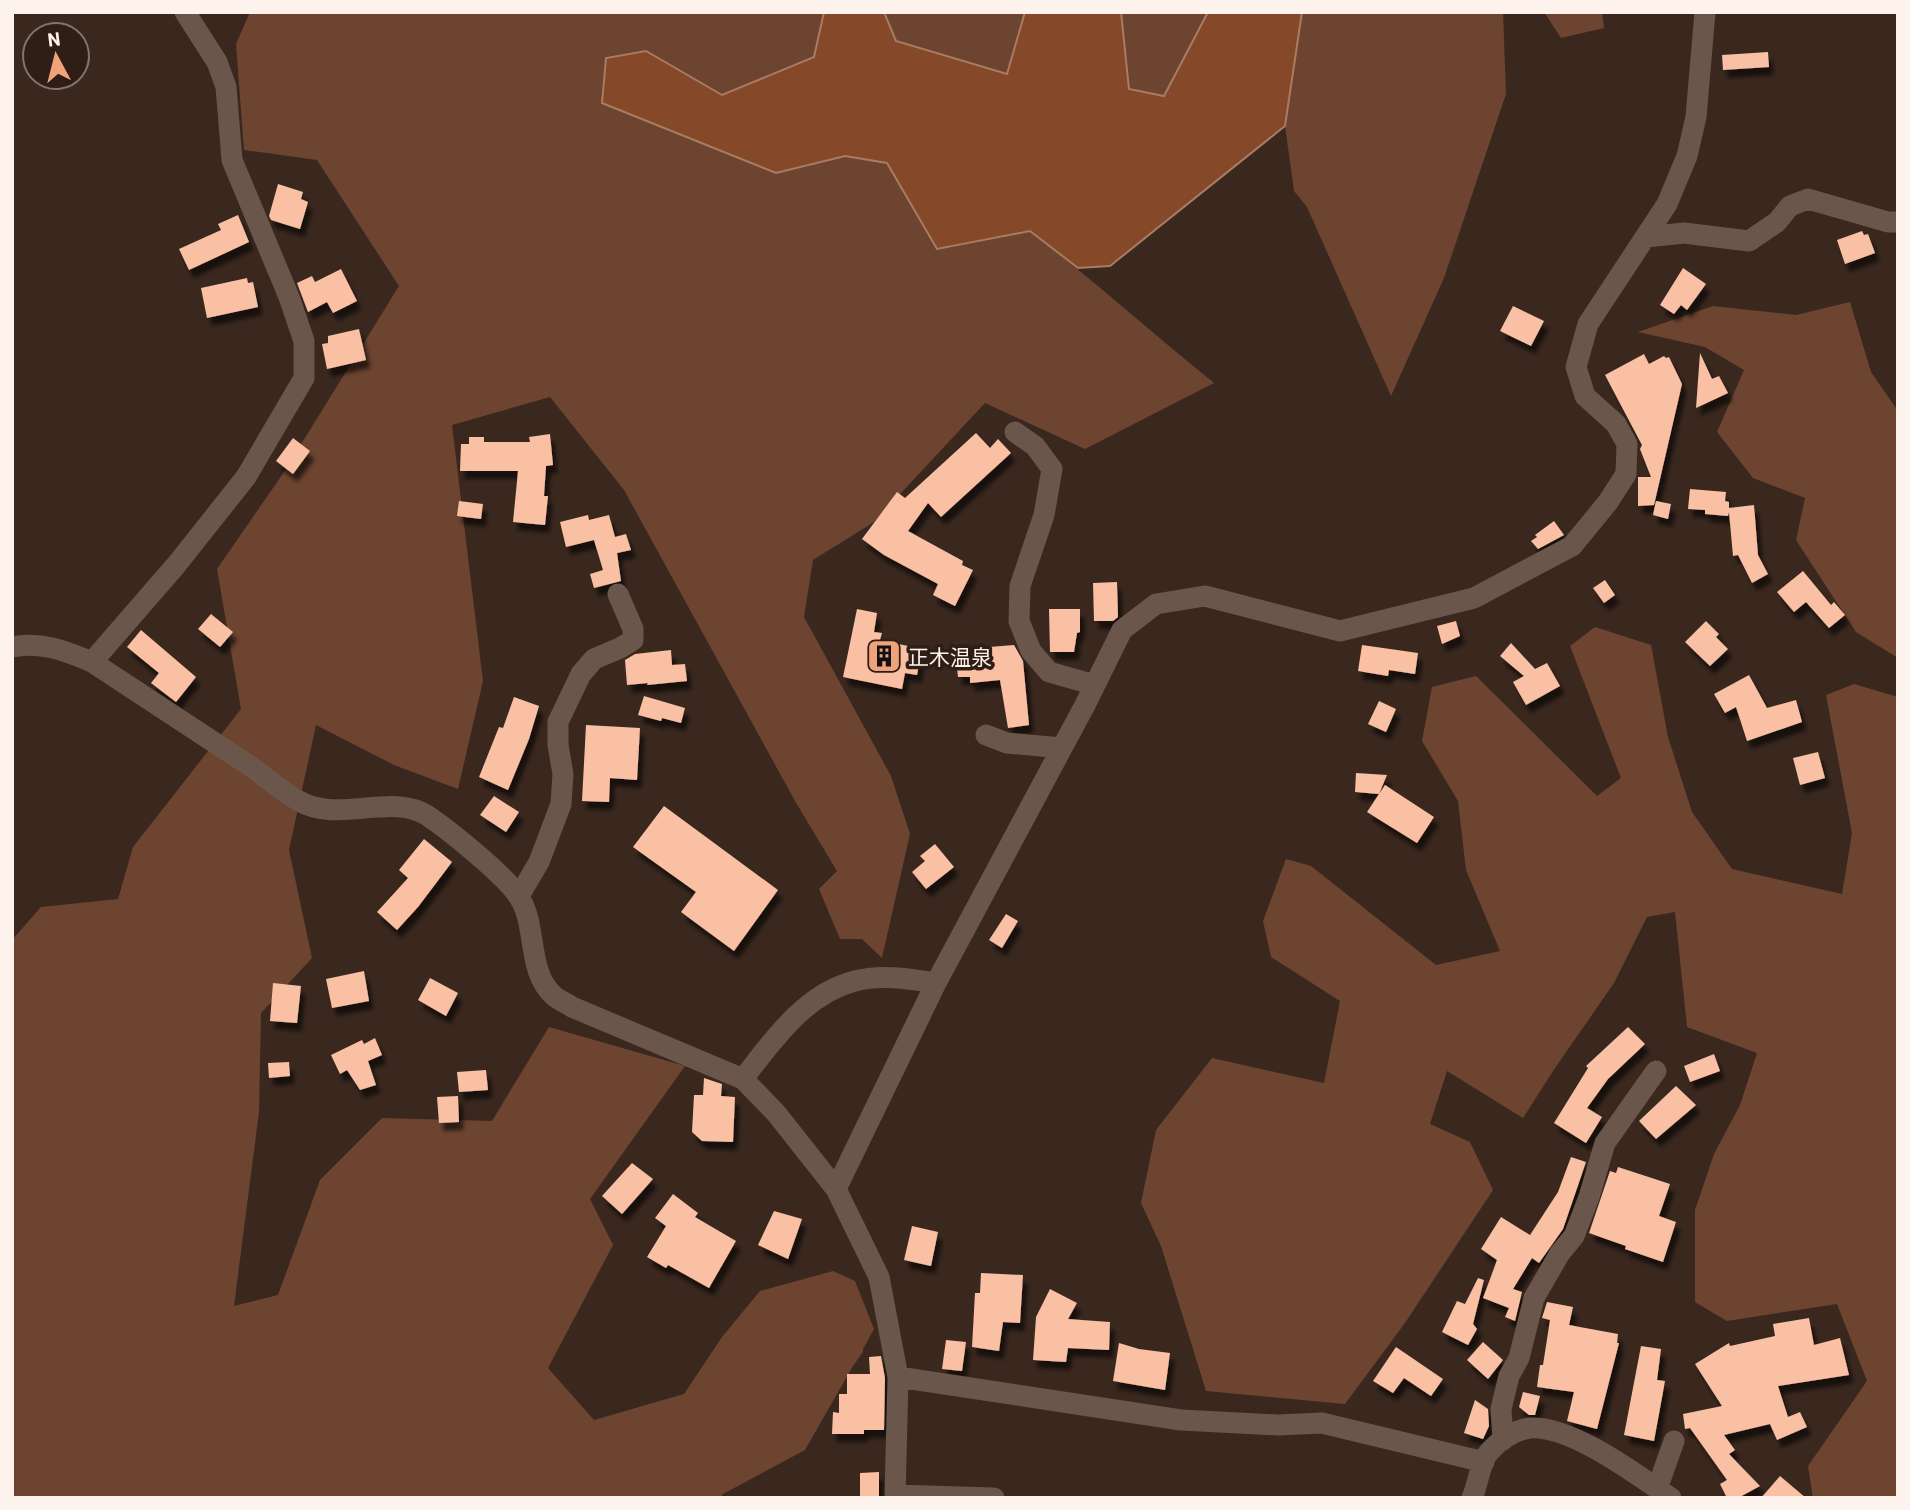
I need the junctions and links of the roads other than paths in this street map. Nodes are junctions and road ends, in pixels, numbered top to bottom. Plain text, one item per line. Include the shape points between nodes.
1 (185, 12) edge
2 (1705, 12) edge
3 (1898, 222) edge
4 (1646, 237) junction
5 (1015, 432) dead end
6 (618, 594) dead end
7 (12, 646) edge
8 (92, 662) junction
9 (1095, 685) junction
10 (986, 736) dead end
11 (1062, 748) junction
12 (519, 896) junction
13 (936, 983) junction
14 (1656, 1071) dead end
15 (743, 1079) junction
16 (836, 1189) junction
17 (898, 1377) junction
18 (1503, 1440) junction
19 (1674, 1441) dead end
20 (1484, 1462) junction
21 (1664, 1493) edge
22 (895, 1496) edge
23 (994, 1498) edge
24 (1472, 1498) edge

1 - 8 street via 217,62 226,87 232,160 304,341 303,378 246,477
2 - 4 street via 1696,117 1687,156 1667,204
3 - 4 street via 1808,198 1790,206 1777,222 1749,241 1684,233
4 - 9 street via 1588,324 1576,368 1585,396 1616,424 1627,444 1626,474 1572,546 1474,598 1340,631 1205,596 1156,604 1122,629
5 - 9 street via 1035,446 1052,469 1044,515 1020,586 1019,621 1031,651 1049,672
6 - 12 street via 633,640 594,659 581,674 558,722 561,804 539,862
7 - 8 street via 29,643 61,649
8 - 12 street via 300,802 334,811 403,807 426,814
9 - 11 street
10 - 11 street via 1007,743
11 - 13 street
12 - 15 street via 541,977 553,995
13 - 15 street via 900,978 855,981 820,996 782,1028
13 - 16 street
14 - 18 street via 1605,1143 1574,1236 1534,1298 1501,1409
15 - 16 street
16 - 17 street via 879,1278
17 - 20 street via 1181,1420 1322,1423
17 - 22 street
18 - 20 street via 1486,1454
18 - 21 street via 1532,1428 1566,1435 1595,1448
19 - 21 street
20 - 24 street
22 - 23 street

